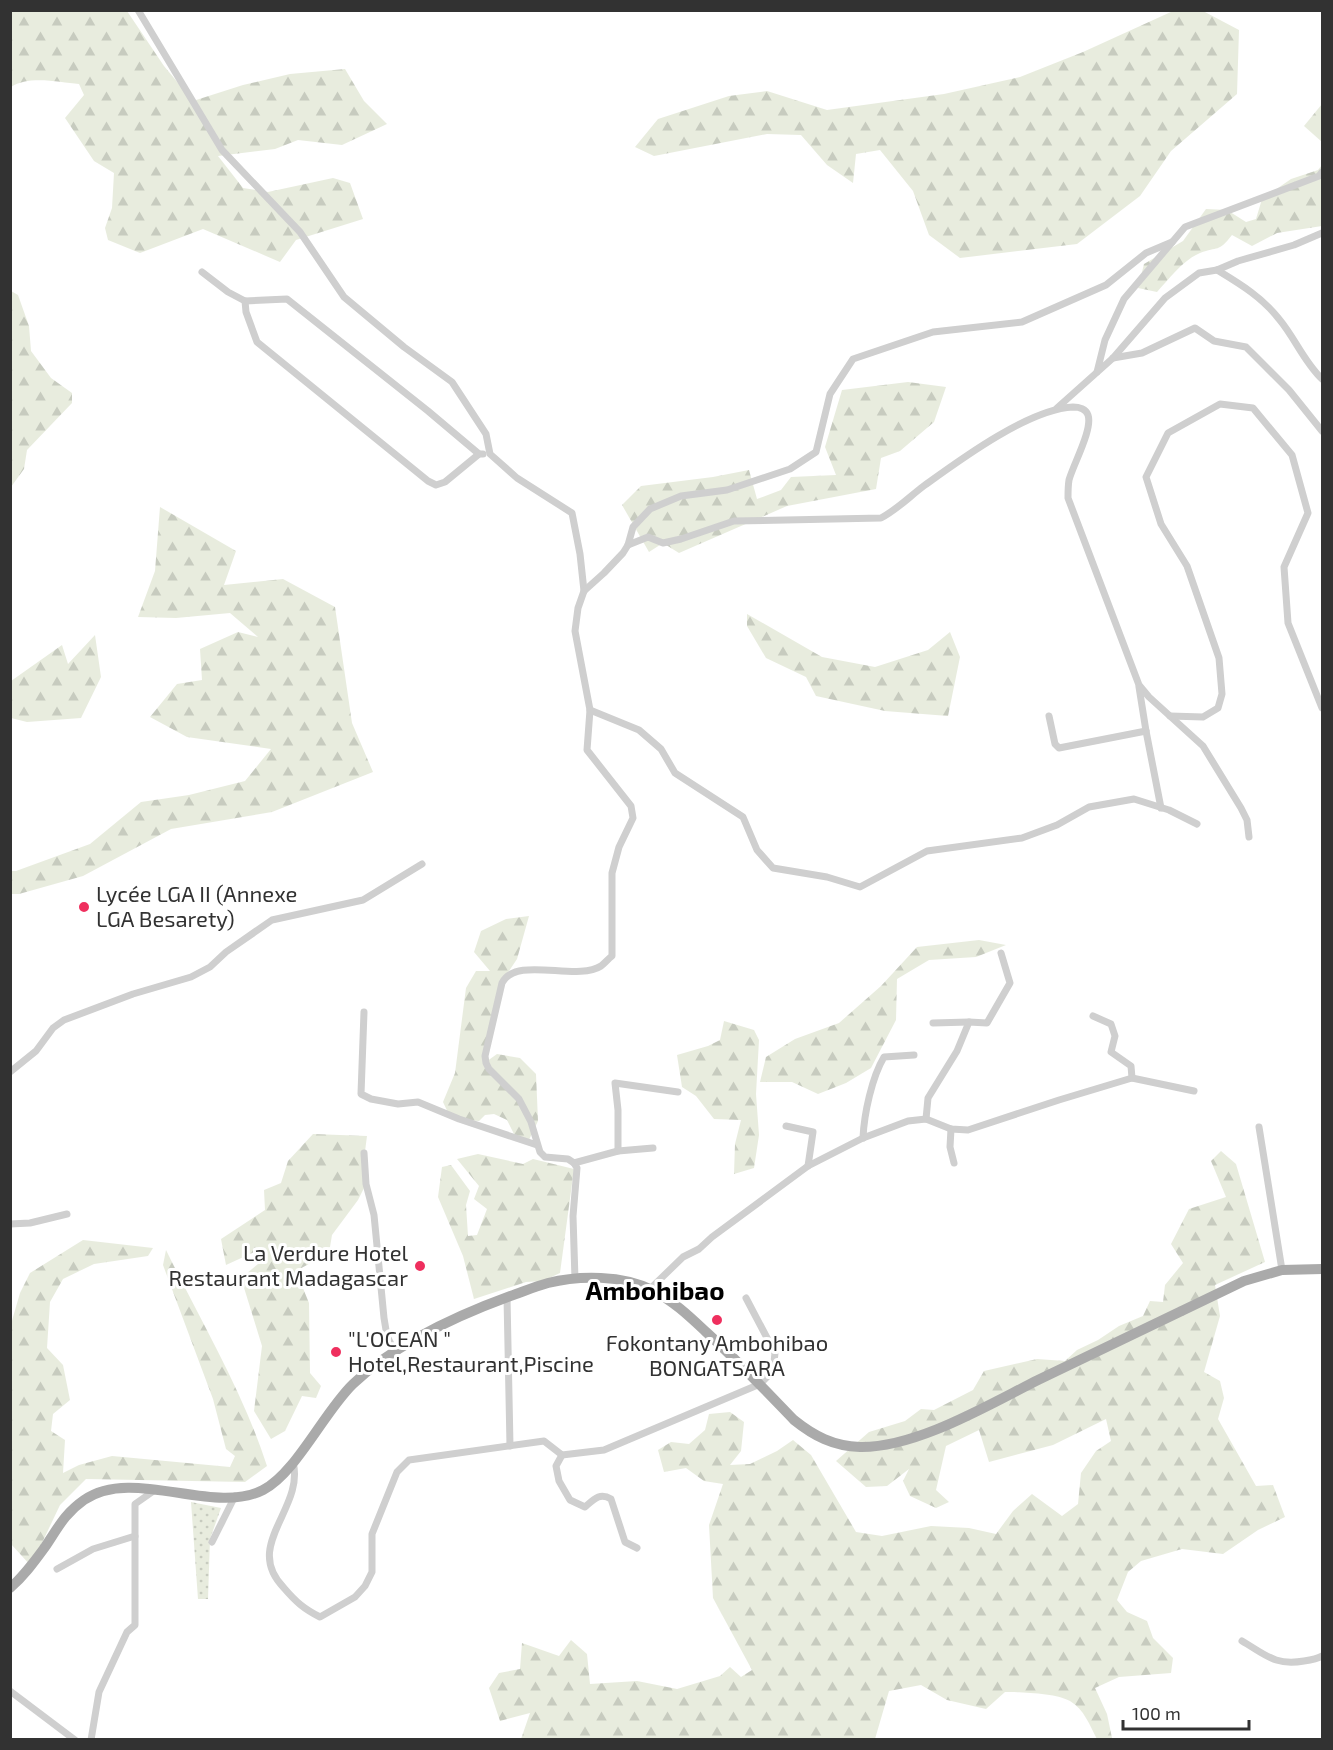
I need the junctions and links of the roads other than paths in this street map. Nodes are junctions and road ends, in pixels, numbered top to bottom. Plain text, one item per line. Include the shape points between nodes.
1 (138, 10) edge
2 (1323, 172) edge
3 (1323, 233) edge
4 (1172, 242) junction
5 (1217, 270) junction
6 (202, 272) dead end
7 (245, 301) junction
8 (1113, 358) junction
9 (1097, 372) junction
10 (1323, 379) edge
11 (1056, 410) junction
12 (1323, 431) edge
13 (479, 454) junction
14 (490, 454) junction
15 (628, 544) junction
16 (584, 591) junction
17 (1139, 685) junction
18 (1323, 708) edge
19 (590, 710) junction
20 (1049, 716) dead end
21 (1170, 717) junction
22 (1146, 731) junction
23 (1161, 808) junction
24 (1197, 824) dead end
25 (1249, 837) dead end
26 (422, 864) dead end
27 (1001, 953) dead end
28 (364, 1012) dead end
29 (1092, 1016) dead end
30 (969, 1022) junction
31 (933, 1023) dead end
32 (914, 1055) dead end
33 (10, 1072) edge
34 (1132, 1078) junction
35 (1194, 1091) dead end
36 (678, 1092) dead end
37 (926, 1119) junction
38 (786, 1126) dead end
39 (1259, 1128) dead end
40 (951, 1129) junction
41 (863, 1138) junction
42 (537, 1145) junction
43 (653, 1148) dead end
44 (618, 1151) junction
45 (364, 1153) dead end
46 (574, 1163) junction
47 (954, 1163) dead end
48 (808, 1166) junction
49 (67, 1214) dead end
50 (10, 1224) edge
51 (1323, 1269) edge
52 (1282, 1270) junction
53 (575, 1279) junction
54 (650, 1289) junction
55 (507, 1298) junction
56 (746, 1298) dead end
57 (395, 1352) junction
58 (760, 1384) junction
59 (510, 1446) junction
60 (562, 1455) junction
61 (293, 1462) junction
62 (155, 1490) junction
63 (235, 1496) junction
64 (135, 1536) junction
65 (212, 1542) dead end
66 (637, 1548) dead end
67 (57, 1569) dead end
68 (10, 1588) edge
69 (1242, 1641) dead end
70 (1323, 1656) edge
71 (10, 1691) edge
72 (75, 1740) edge
73 (91, 1740) edge

1 - 14 street via 222,150 300,232 344,297 452,382 486,434
2 - 4 street via 1271,196 1185,227
3 - 5 street
4 - 9 street via 1124,299 1105,339
4 - 15 street via 1146,253 1106,285 1022,322 933,332 853,359 830,394 816,452 790,469 726,490 681,496 650,509 633,527
5 - 8 street via 1199,273 1165,298
5 - 10 street via 1250,290 1279,318 1314,372
6 - 7 street
7 - 13 street via 287,299
7 - 13 street via 257,342 428,481 436,485 445,482
8 - 9 street
8 - 12 street via 1142,353 1195,328 1214,341 1246,347
9 - 11 street
11 - 15 street via 994,438 881,518 734,521 663,543 648,537
11 - 17 street via 1078,407 1089,416 1069,481 1068,498
13 - 14 street
14 - 16 street via 517,478 572,513
15 - 16 street
16 - 19 street via 575,631
17 - 21 street
17 - 22 street
18 - 21 street via 1288,623 1284,567 1308,513 1292,455 1253,408 1220,404 1168,433 1146,477 1161,524 1187,566 1219,658 1222,694 1218,708 1203,717
19 - 23 street via 639,730 661,749 675,773 743,817 757,850 773,868 860,887 927,851 1022,838 1089,807 1134,800
19 - 42 street via 587,750 631,806 633,818 612,873 612,956 601,966 587,970 516,970 506,975 485,1056 489,1069 519,1099
20 - 22 street via 1054,744 1059,748
21 - 25 street via 1203,746 1241,808
22 - 23 street
23 - 24 street
26 - 33 street via 363,900 272,920 191,977 64,1020
27 - 30 street via 1010,983 987,1023
28 - 42 street via 361,1094 398,1104 418,1102
29 - 34 street via 1111,1024 1115,1036 1111,1052 1131,1065
30 - 31 street
30 - 37 street via 957,1051 928,1098
32 - 41 street via 884,1057 876,1070
34 - 35 street
34 - 40 street via 968,1130
36 - 44 street via 615,1083
37 - 40 street
37 - 41 street via 908,1121
38 - 48 street via 813,1132
39 - 52 street
40 - 47 street
41 - 48 street
42 - 46 street via 545,1157
43 - 44 street
44 - 46 street
45 - 57 street via 384,1318
46 - 53 street
48 - 54 street via 683,1257
49 - 50 street
51 - 52 main road
52 - 58 main road via 1244,1281 969,1414 899,1441 861,1447 827,1441 794,1420
53 - 54 main road via 608,1279
53 - 55 main road via 548,1283
54 - 58 main road via 693,1320
55 - 57 main road via 473,1310
55 - 59 street
56 - 58 street via 775,1353 773,1371
57 - 61 main road via 341,1396
58 - 60 street via 604,1450
59 - 60 street via 544,1441
59 - 61 street via 409,1460 397,1472 372,1533 372,1572 365,1586 355,1597 320,1617 303,1608 268,1566 273,1535 292,1496 296,1473
60 - 66 street via 556,1466 570,1500 585,1507 598,1496 611,1499 625,1542
61 - 63 main road via 263,1490
62 - 63 main road
62 - 64 street via 135,1504
62 - 68 main road via 117,1488 85,1499 65,1515 31,1566
63 - 65 street
64 - 67 street via 93,1549
64 - 73 street via 135,1625 127,1632 99,1692
69 - 70 street via 1278,1662
71 - 72 street

